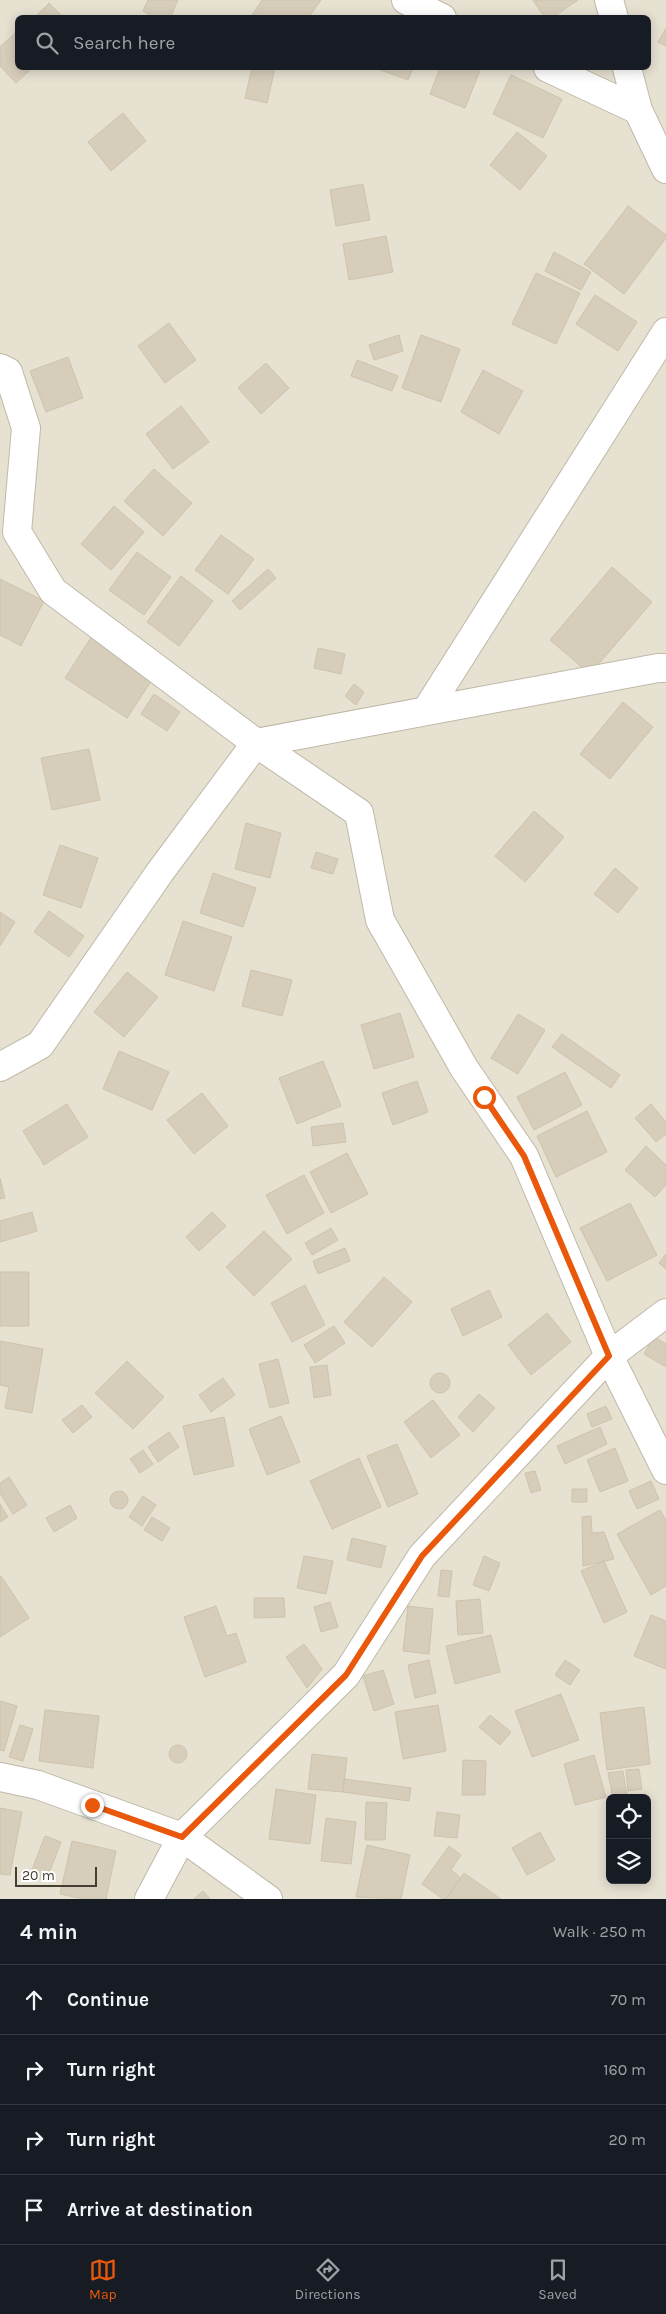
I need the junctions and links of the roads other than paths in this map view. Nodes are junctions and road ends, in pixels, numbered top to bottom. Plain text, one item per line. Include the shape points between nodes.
1 (406, 0) edge
2 (609, 0) edge
3 (436, 15) edge
4 (613, 15) edge
5 (552, 70) edge
6 (628, 70) edge
7 (638, 110) junction
8 (666, 169) edge
9 (666, 332) edge
10 (3, 363) edge
11 (666, 668) edge
12 (426, 711) junction
13 (256, 743) junction
14 (0, 1067) edge
15 (666, 1313) edge
16 (609, 1356) junction
17 (666, 1470) edge
18 (0, 1777) edge
19 (182, 1837) junction
20 (149, 1899) edge
21 (268, 1899) edge

1 - 3 street
2 - 4 street
5 - 7 street
6 - 7 street
7 - 8 street
9 - 12 street
10 - 13 street via 26,428 17,532 53,591
11 - 12 street
12 - 13 street
13 - 14 street via 160,872 40,1045
13 - 16 street via 359,813 380,920 464,1068 524,1156
15 - 16 street
16 - 17 street
16 - 19 street via 422,1556 346,1675
18 - 19 street via 38,1785
19 - 20 street
19 - 21 street

